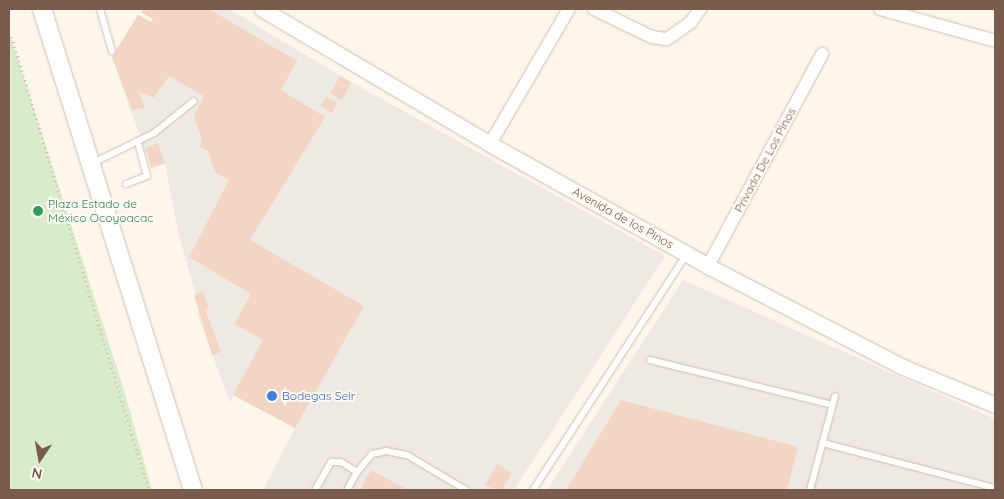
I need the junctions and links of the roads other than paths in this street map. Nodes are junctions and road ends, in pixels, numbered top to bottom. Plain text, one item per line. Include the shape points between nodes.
1 (42, 9) edge
2 (100, 9) edge
3 (262, 9) edge
4 (569, 9) edge
5 (594, 9) edge
6 (700, 9) edge
7 (880, 9) edge
8 (995, 41) edge
9 (112, 51) dead end
10 (822, 54) dead end
11 (194, 101) dead end
12 (138, 142) junction
13 (490, 144) junction
14 (91, 165) junction
15 (126, 184) dead end
16 (687, 254) junction
17 (708, 266) junction
18 (650, 360) dead end
19 (835, 396) dead end
20 (832, 405) junction
21 (995, 405) edge
22 (823, 443) junction
23 (357, 472) junction
24 (995, 488) edge
25 (193, 490) edge
26 (316, 490) edge
27 (347, 490) edge
28 (466, 490) edge
29 (533, 490) edge
30 (810, 490) edge

1 - 14 main road
2 - 9 lane
3 - 13 street, Avenida de los Pinos
4 - 13 street
5 - 6 street via 652,37 667,39 691,22
7 - 8 street
10 - 17 street, Privada De Los Pinos
11 - 12 lane via 154,134
12 - 14 lane
12 - 15 lane via 147,176
13 - 16 street, Avenida de los Pinos
14 - 25 main road
16 - 17 street, Avenida de los Pinos
16 - 29 lane
17 - 21 street, Avenida de los Pinos via 903,367
18 - 20 lane
19 - 20 lane
20 - 22 lane
22 - 24 lane
22 - 30 lane
23 - 26 lane via 342,462 331,462
23 - 27 lane
23 - 28 lane via 372,454 386,451 407,455

